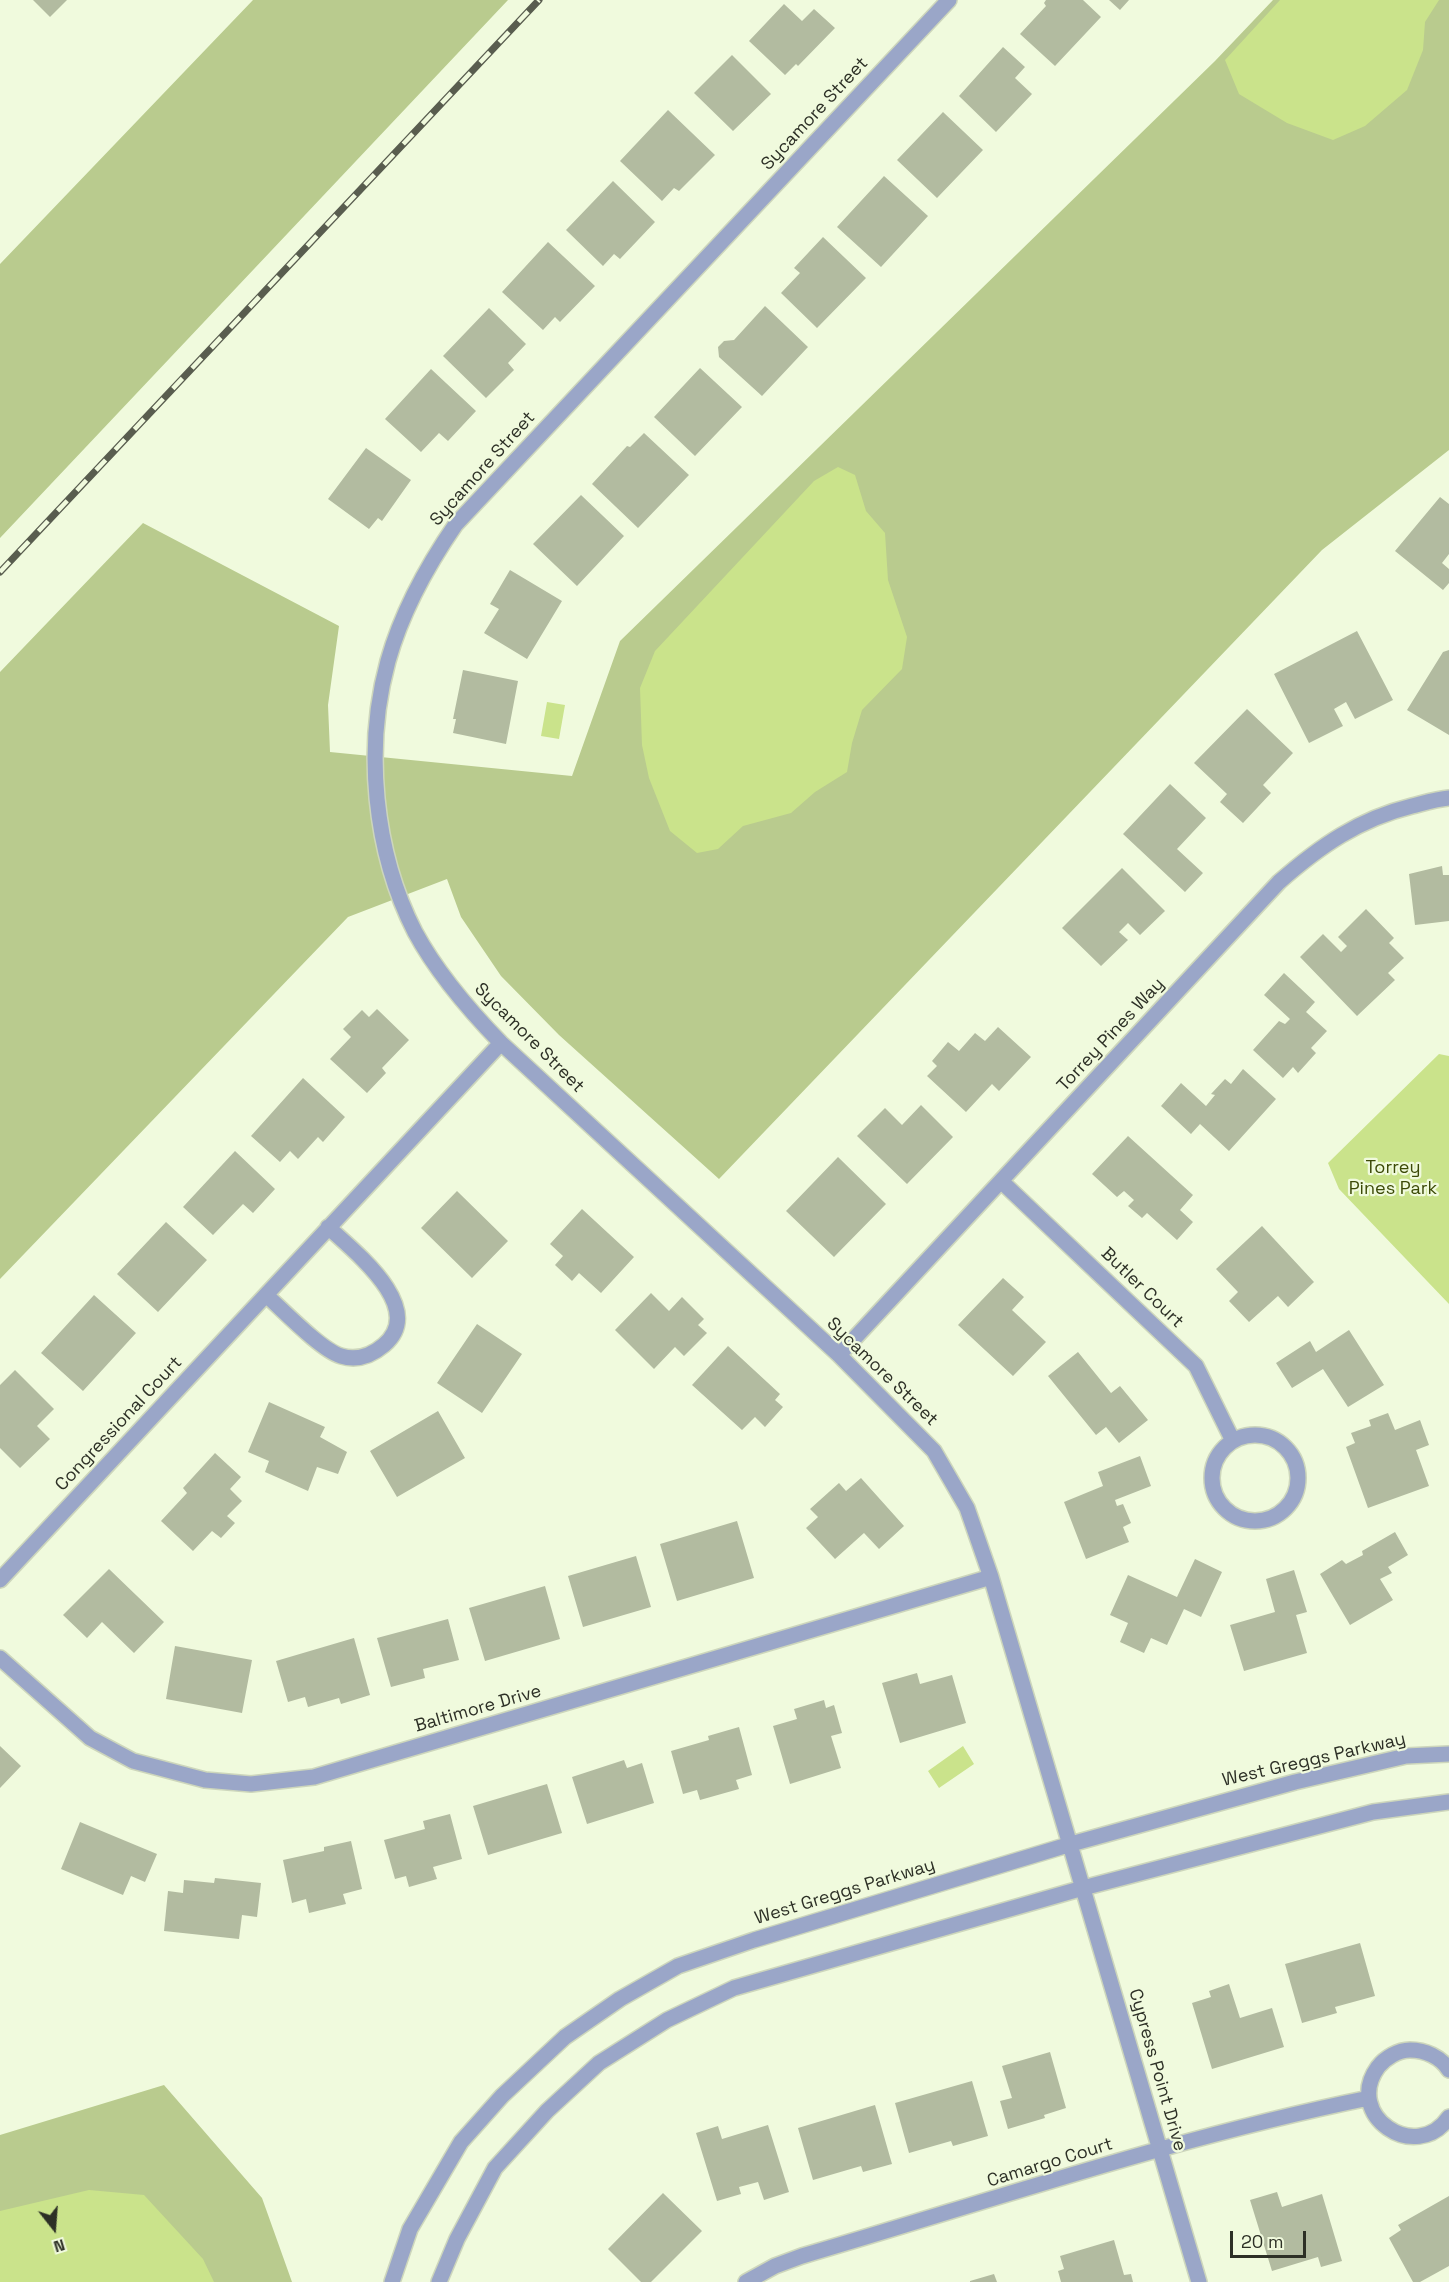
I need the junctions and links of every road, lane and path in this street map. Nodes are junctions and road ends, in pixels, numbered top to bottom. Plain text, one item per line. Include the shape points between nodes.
1 (950, 0) edge
2 (1449, 798) edge
3 (501, 1043) junction
4 (1001, 1181) junction
5 (328, 1227) junction
6 (266, 1295) junction
7 (839, 1355) junction
8 (1233, 1441) junction
9 (991, 1577) junction
10 (0, 1580) edge
11 (0, 1658) edge
12 (1449, 1754) edge
13 (1449, 1802) edge
14 (1071, 1844) junction
15 (1077, 1868) joint
16 (1083, 1888) junction
17 (1449, 2070) edge
18 (1369, 2098) junction
19 (1449, 2117) edge
20 (1160, 2150) junction
21 (392, 2282) edge
22 (439, 2282) edge
23 (746, 2282) edge
24 (1199, 2282) edge

1 - 3 street, Sycamore Street via 456,524 429,564 402,622 388,662 379,708 376,778 384,844 416,933 464,1005
2 - 4 street, Torrey Pines Way via 1385,813 1313,852 1279,882
3 - 5 street, Congressional Court
3 - 7 street, Sycamore Street
4 - 7 street, Torrey Pines Way
4 - 8 street, Butler Court via 1196,1366
5 - 6 street, Congressional Court
5 - 6 street via 386,1286 395,1302 397,1324 388,1341 376,1352 358,1359 340,1356
6 - 10 street, Congressional Court
7 - 9 street, Sycamore Street via 934,1451 967,1508
8 - 8 street via 1250,1434 1264,1435 1288,1449 1299,1476 1297,1490 1280,1513 1260,1520 1239,1518 1218,1500 1212,1472 1216,1459
9 - 11 street, Baltimore Drive via 314,1777 252,1784 205,1780 133,1761 90,1738
9 - 14 street, Sycamore Street
12 - 14 street, West Greggs Parkway via 1406,1756 1295,1782
13 - 16 street via 1373,1812
14 - 15 street, Sycamore Street
14 - 21 street, West Greggs Parkway via 753,1940 678,1966 620,1999 565,2037 502,2096 461,2142 410,2229
15 - 16 street, Cypress Point Drive
16 - 20 street, Cypress Point Drive
16 - 22 street via 734,1988 658,2026 599,2063 495,2168
17 - 18 street via 1435,2056 1422,2051 1393,2054 1373,2074
18 - 19 street via 1375,2116 1396,2134 1424,2135
18 - 20 street, Camargo Court via 1274,2118
20 - 23 street, Camargo Court via 802,2256
20 - 24 street, Cypress Point Drive

